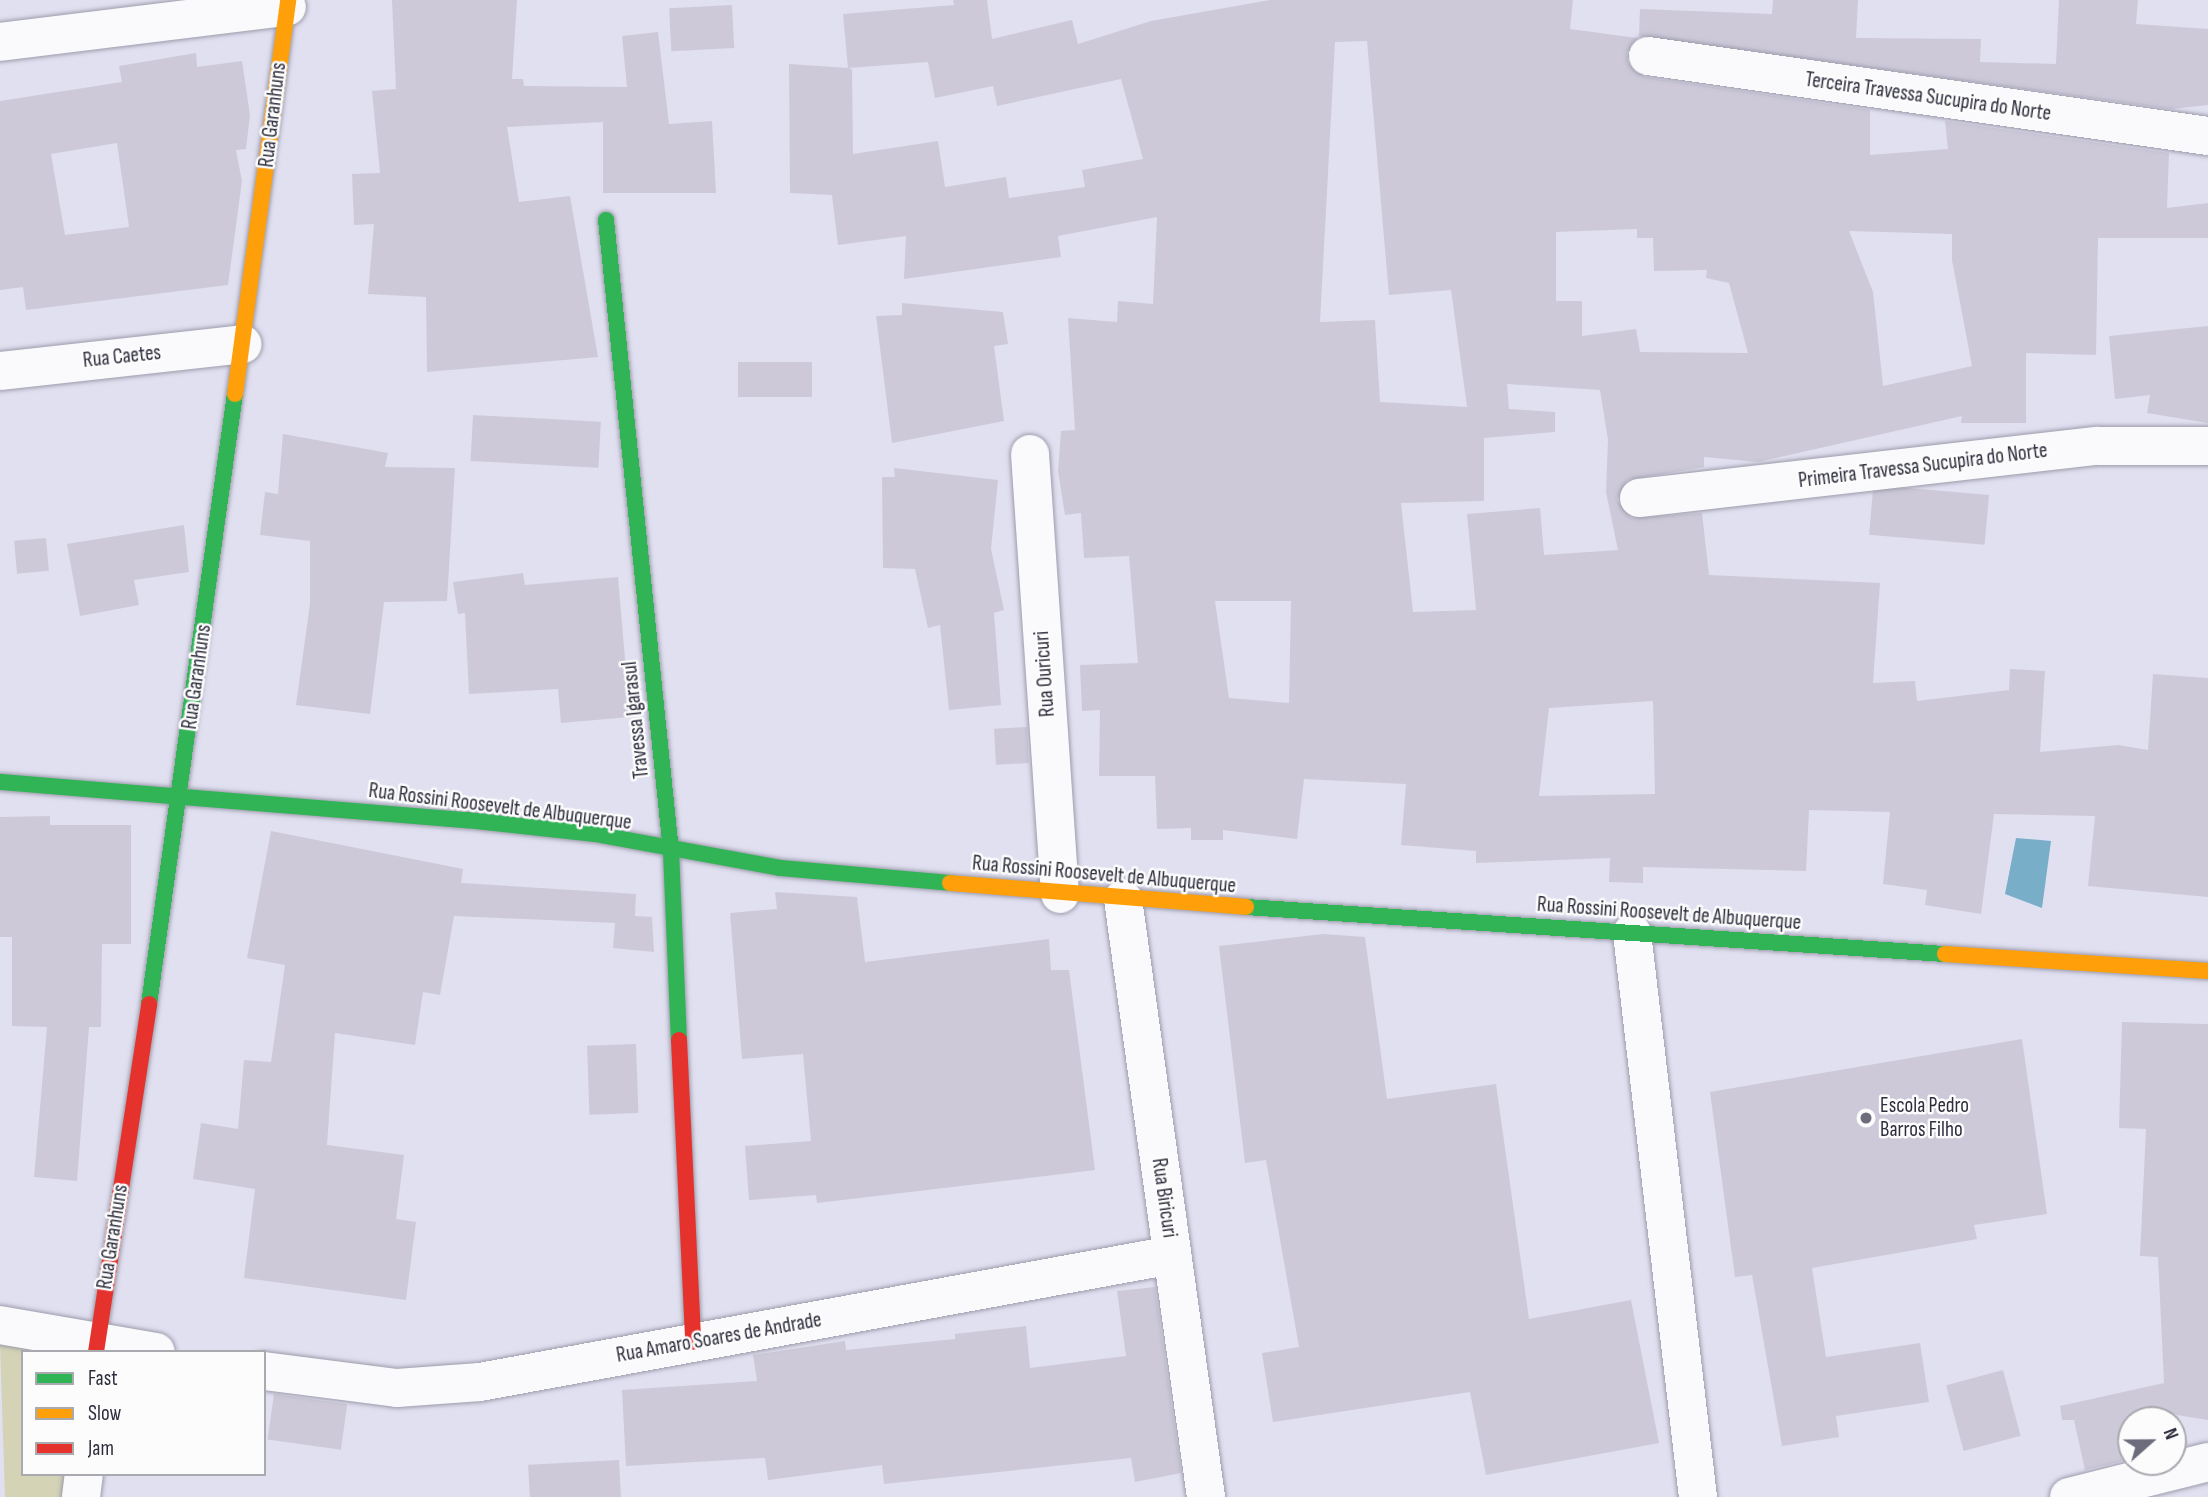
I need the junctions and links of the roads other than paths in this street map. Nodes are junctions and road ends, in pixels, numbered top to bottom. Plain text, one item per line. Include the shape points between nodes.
1 (287, 3) edge
2 (0, 42) edge
3 (1648, 56) dead end
4 (2208, 136) edge
5 (606, 220) dead end
6 (243, 344) junction
7 (0, 371) edge
8 (2208, 446) edge
9 (1030, 454) dead end
10 (1639, 498) dead end
11 (0, 782) edge
12 (181, 797) junction
13 (671, 851) junction
14 (1060, 894) junction
15 (1123, 900) junction
16 (1632, 933) junction
17 (2208, 971) edge
18 (1172, 1255) junction
19 (0, 1325) edge
20 (693, 1342) junction
21 (97, 1347) edge
22 (132, 1350) edge
23 (266, 1371) edge
24 (2208, 1462) edge
25 (84, 1476) edge
26 (81, 1497) edge
27 (1206, 1497) edge
28 (1698, 1497) edge
29 (2069, 1497) edge

1 - 2 street
1 - 6 street, Rua Garanhuns
3 - 4 street, Terceira Travessa Sucupira do Norte
5 - 13 street, Travessa Igarasul
6 - 7 street, Rua Caetes
6 - 12 street, Rua Garanhuns
8 - 10 street, Primeira Travessa Sucupira do Norte via 2098,446
9 - 14 street, Rua Ouricuri
11 - 12 street, Rua Rossini Roosevelt de Albuquerque
12 - 13 street, Rua Rossini Roosevelt de Albuquerque via 467,820 595,835
12 - 21 street, Rua Garanhuns
13 - 14 street, Rua Rossini Roosevelt de Albuquerque via 780,867
13 - 20 street, Travessa Igarasul
14 - 15 street, Rua Rossini Roosevelt de Albuquerque
15 - 16 street, Rua Rossini Roosevelt de Albuquerque
15 - 18 street, Rua Biricuri
16 - 17 street, Rua Rossini Roosevelt de Albuquerque
16 - 28 street
18 - 20 street, Rua Amaro Soares de Andrade
18 - 27 street, Rua Biricuri
19 - 21 street
20 - 23 street, Rua Amaro Soares de Andrade via 480,1382 397,1388
21 - 22 street
24 - 29 street
25 - 26 street

